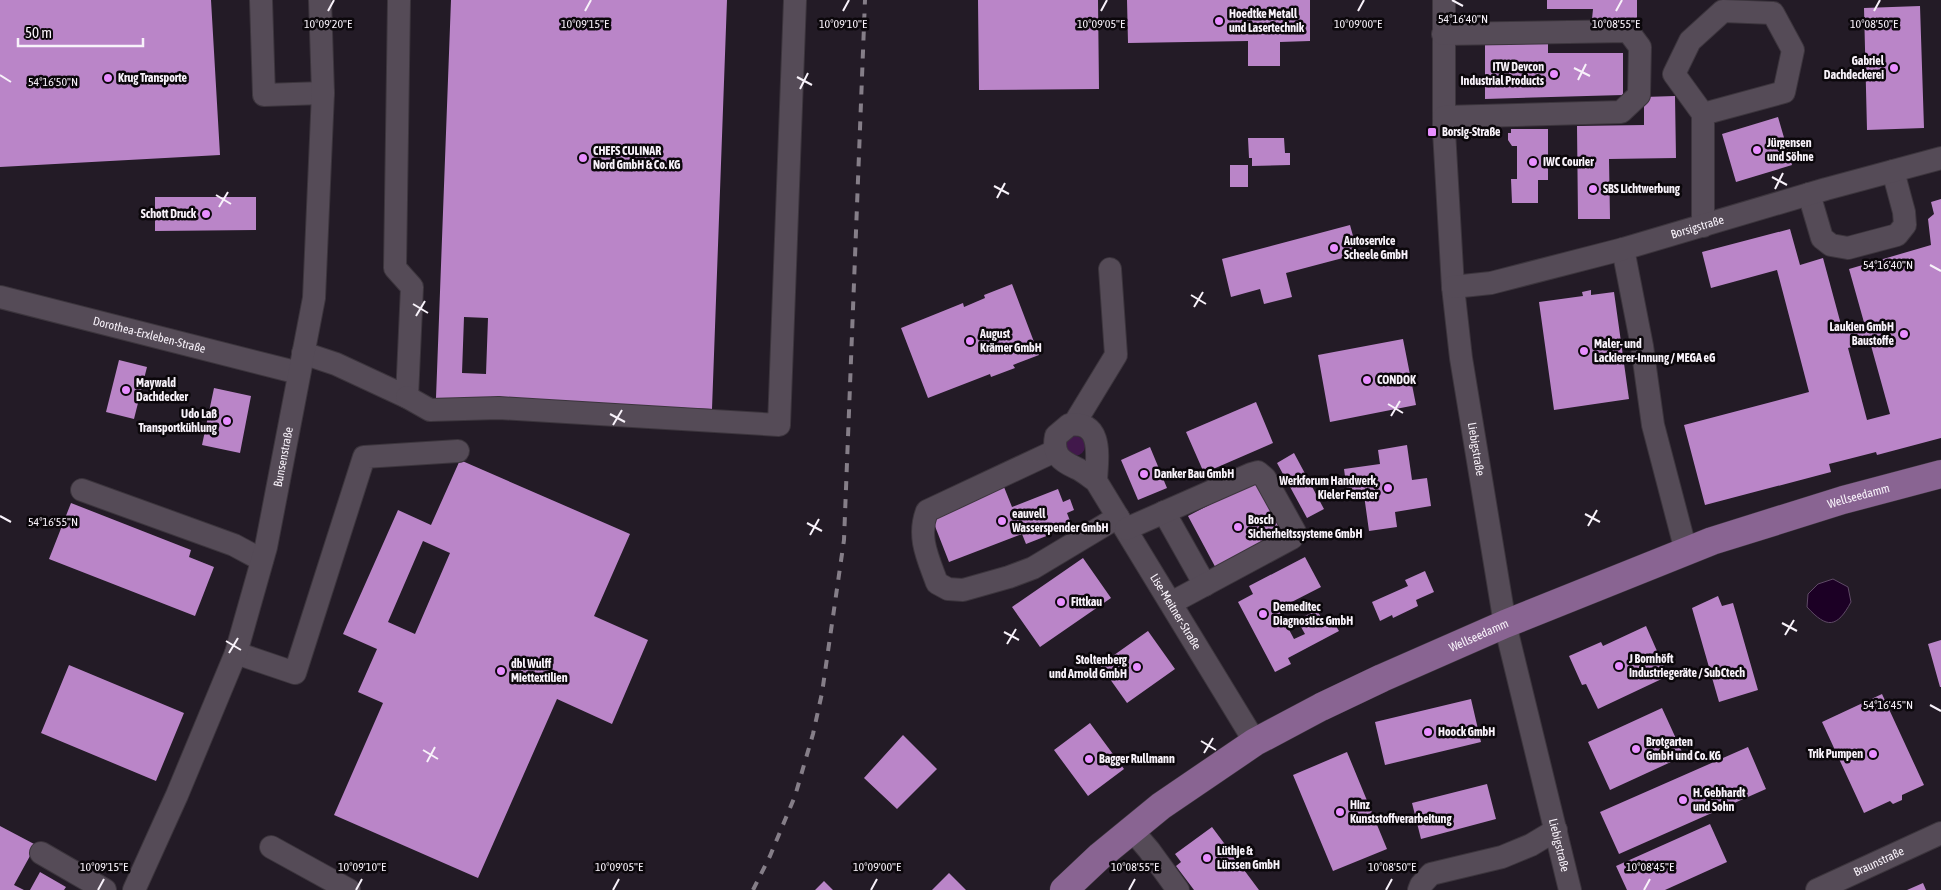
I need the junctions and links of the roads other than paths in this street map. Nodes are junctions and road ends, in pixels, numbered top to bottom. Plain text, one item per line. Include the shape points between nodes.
1 (261, 0) edge
2 (320, 0) edge
3 (399, 0) edge
4 (795, 0) edge
5 (1444, 0) edge
6 (1443, 34) junction
7 (323, 93) junction
8 (1703, 114) junction
9 (1444, 117) junction
10 (1941, 158) edge
11 (1893, 171) junction
12 (1809, 194) junction
13 (1704, 226) junction
14 (1623, 248) junction
15 (1110, 270) dead end
16 (1454, 287) junction
17 (0, 297) edge
18 (301, 363) junction
19 (407, 396) junction
20 (1074, 424) junction
21 (458, 450) dead end
22 (1055, 451) junction
23 (1941, 474) edge
24 (1096, 481) junction
25 (82, 490) dead end
26 (1164, 512) junction
27 (1122, 523) junction
28 (1686, 551) junction
29 (262, 560) junction
30 (1205, 585) junction
31 (1171, 603) junction
32 (1505, 624) junction
33 (236, 654) junction
34 (1255, 742) junction
35 (1132, 830) junction
36 (1556, 830) junction
37 (1941, 833) edge
38 (271, 847) dead end
39 (41, 853) dead end
40 (105, 890) edge
41 (134, 890) edge
42 (349, 890) edge
43 (1064, 890) edge
44 (1178, 890) edge
45 (1419, 890) edge
46 (1570, 890) edge
47 (1817, 890) edge

1 - 7 street via 264,95
2 - 7 street, Bunsenstraße
3 - 19 street via 395,268 412,288
4 - 19 street, Dorothea-Erxleben-Straße via 779,425 499,408 430,410
5 - 6 street, Liebigstraße
6 - 9 street, Liebigstraße
6 - 9 street via 1628,31 1640,47 1639,95 1621,112
7 - 18 street, Bunsenstraße via 314,298
8 - 8 street via 1784,92 1793,50 1773,14 1723,11 1690,41 1674,74
8 - 13 street
9 - 16 street, Liebigstraße
10 - 11 street, Borsigstraße
11 - 12 street, Borsigstraße
11 - 12 street via 1905,226 1897,235 1848,248 1831,245 1822,238
12 - 13 street, Borsigstraße
13 - 14 street, Borsigstraße
14 - 16 street, Borsigstraße via 1491,283
14 - 28 street via 1653,425
15 - 20 street via 1116,355
16 - 32 street, Liebigstraße via 1461,358
17 - 18 street, Dorothea-Erxleben-Straße
18 - 19 street, Dorothea-Erxleben-Straße via 336,364
18 - 29 street, Bunsenstraße
20 - 22 street via 1056,436
20 - 24 street via 1084,425 1097,441
21 - 33 street via 364,457 296,673
22 - 24 street, Lise-Meitner-Straße via 1060,460
22 - 27 street via 927,511 923,523 924,545 936,583 948,589 963,590 1009,577
23 - 28 main road, Wellseedamm via 1843,500
24 - 27 street, Lise-Meitner-Straße
25 - 29 street via 234,545
26 - 27 street
26 - 30 street
26 - 30 street via 1258,472 1266,478 1295,532 1292,538
27 - 31 street, Lise-Meitner-Straße
28 - 32 main road, Wellseedamm
29 - 33 street, Bunsenstraße
30 - 31 street
31 - 34 street, Lise-Meitner-Straße
32 - 34 main road, Wellseedamm via 1382,678
32 - 36 street, Liebigstraße
33 - 41 street, Bunsenstraße
34 - 35 main road, Wellseedamm via 1161,806
35 - 43 main road, Wellseedamm
35 - 44 street
36 - 45 street via 1502,857 1431,874
36 - 46 street, Liebigstraße
37 - 47 street, Braunstraße
38 - 42 street
39 - 40 street

